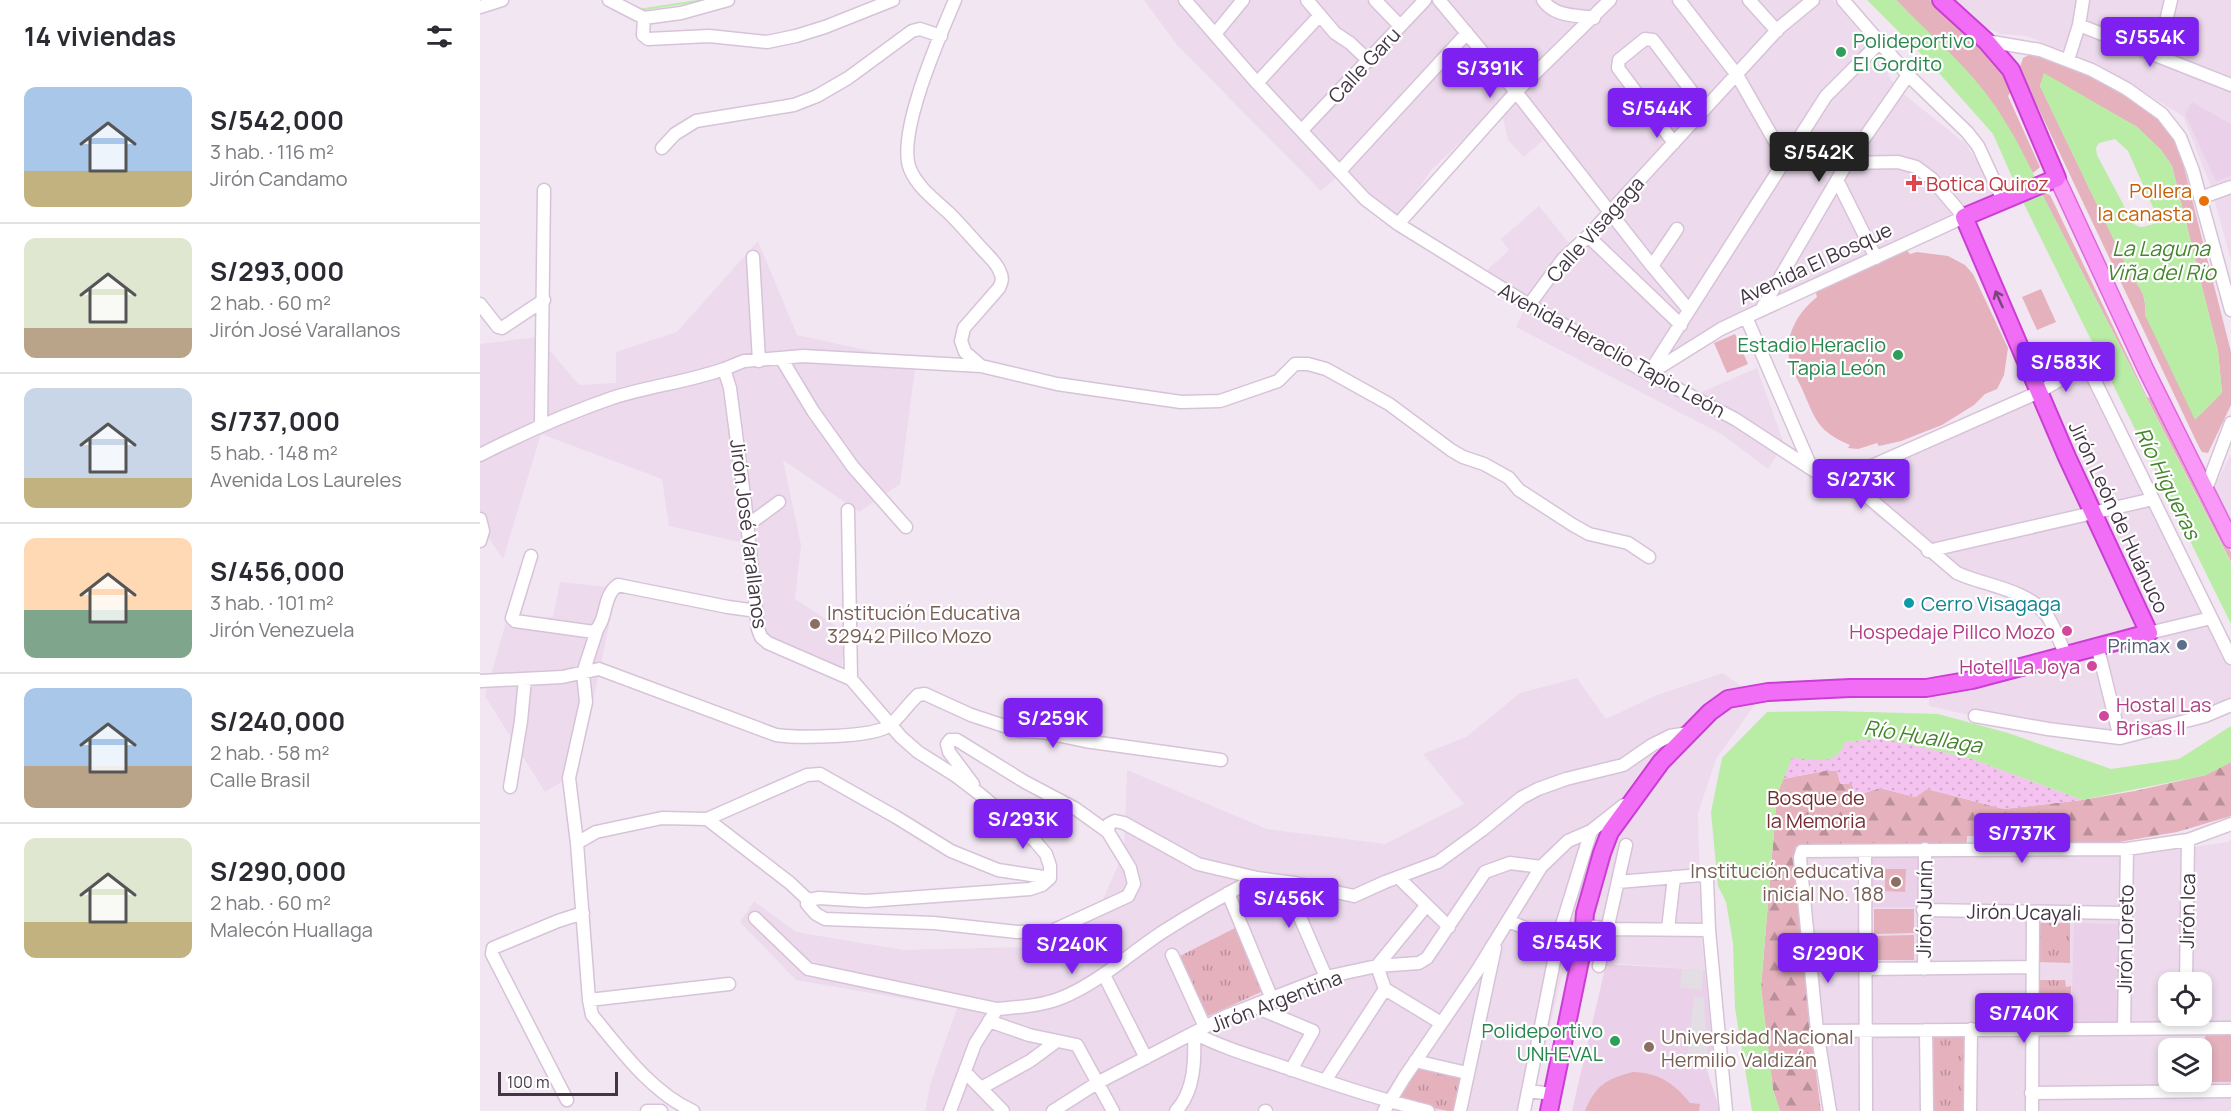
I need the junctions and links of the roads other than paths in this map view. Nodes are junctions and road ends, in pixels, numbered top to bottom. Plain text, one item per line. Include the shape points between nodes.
1 (502, 0) edge
2 (609, 0) edge
3 (728, 0) edge
4 (893, 0) edge
5 (955, 0) edge
6 (1185, 0) edge
7 (1243, 0) edge
8 (1306, 0) edge
9 (1375, 0) edge
10 (1425, 0) edge
11 (1439, 0) edge
12 (1543, 0) edge
13 (1610, 0) edge
14 (1679, 0) edge
15 (1749, 0) edge
16 (1813, 0) edge
17 (1843, 0) edge
18 (1941, 0) edge
19 (2083, 0) edge
20 (2171, 0) edge
21 (881, 3) edge
22 (480, 7) edge
23 (1320, 15) junction
24 (644, 18) junction
25 (1594, 18) junction
26 (2079, 25) junction
27 (1400, 27) junction
28 (1777, 30) junction
29 (1467, 33) junction
30 (1215, 34) junction
31 (941, 36) junction
32 (1986, 41) junction
33 (1879, 43) junction
34 (2157, 55) junction
35 (2068, 60) junction
36 (1369, 61) junction
37 (1737, 75) junction
38 (1908, 75) junction
39 (1257, 83) junction
40 (2231, 85) edge
41 (1516, 93) junction
42 (1705, 109) junction
43 (1302, 130) junction
44 (1674, 143) junction
45 (662, 148) dead end
46 (1785, 159) junction
47 (1847, 163) junction
48 (1340, 171) junction
49 (2057, 178) junction
50 (1838, 180) junction
51 (2231, 187) edge
52 (544, 190) dead end
53 (2200, 198) junction
54 (2008, 200) junction
55 (1610, 213) junction
56 (1964, 218) junction
57 (1398, 224) junction
58 (1677, 229) dead end
59 (1588, 236) junction
60 (753, 257) dead end
61 (1876, 258) junction
62 (1652, 266) junction
63 (544, 300) junction
64 (480, 304) edge
65 (1529, 305) junction
66 (1689, 310) junction
67 (1761, 310) junction
68 (2231, 310) edge
69 (1746, 317) junction
70 (1680, 325) junction
71 (781, 358) junction
72 (759, 361) junction
73 (981, 366) junction
74 (724, 369) junction
75 (1648, 374) junction
76 (2039, 392) junction
77 (2231, 423) edge
78 (541, 425) junction
79 (480, 454) edge
80 (1812, 468) junction
81 (1833, 483) junction
82 (2206, 489) junction
83 (2153, 499) junction
84 (779, 502) dead end
85 (848, 510) dead end
86 (2093, 513) junction
87 (480, 519) edge
88 (748, 525) junction
89 (906, 527) dead end
90 (2231, 540) edge
91 (480, 541) edge
92 (1929, 551) junction
93 (531, 556) dead end
94 (1649, 557) dead end
95 (757, 611) junction
96 (2210, 618) junction
97 (597, 630) junction
98 (2149, 633) junction
99 (2097, 645) junction
100 (2066, 655) junction
101 (2231, 658) edge
102 (583, 674) junction
103 (525, 679) junction
104 (852, 679) junction
105 (480, 681) edge
106 (2231, 705) edge
107 (1975, 716) dead end
108 (891, 724) junction
109 (1688, 733) junction
110 (2120, 738) junction
111 (1221, 760) dead end
112 (510, 787) dead end
113 (981, 795) junction
114 (1632, 800) junction
115 (707, 819) junction
116 (2231, 824) edge
117 (1591, 831) junction
118 (1108, 832) junction
119 (2188, 840) junction
120 (577, 843) junction
121 (1626, 845) dead end
122 (1925, 849) junction
123 (2127, 849) junction
124 (1865, 851) junction
125 (1541, 867) junction
126 (1398, 877) junction
127 (1050, 878) junction
128 (1257, 878) junction
129 (1674, 878) junction
130 (1618, 882) junction
131 (1295, 883) junction
132 (1228, 893) junction
133 (808, 900) junction
134 (1426, 906) junction
135 (1923, 910) junction
136 (2033, 912) junction
137 (583, 913) junction
138 (2125, 913) junction
139 (755, 918) dead end
140 (1508, 921) junction
141 (1583, 925) junction
142 (1449, 927) junction
143 (1606, 929) junction
144 (1668, 929) junction
145 (1709, 930) junction
146 (1498, 938) junction
147 (1559, 942) junction
148 (1582, 951) junction
149 (1172, 955) dead end
150 (1377, 966) junction
151 (1599, 966) dead end
152 (2032, 967) junction
153 (1864, 969) junction
154 (1924, 969) junction
155 (2186, 972) edge
156 (1104, 975) junction
157 (1326, 977) junction
158 (729, 984) dead end
159 (1385, 989) junction
160 (1272, 999) junction
161 (589, 1000) junction
162 (1253, 1006) junction
163 (997, 1009) junction
164 (989, 1021) junction
165 (1441, 1023) junction
166 (2158, 1025) edge
167 (2212, 1026) edge
168 (2231, 1028) edge
169 (1926, 1029) junction
170 (1971, 1029) junction
171 (2032, 1029) junction
172 (2124, 1029) junction
173 (1200, 1030) junction
174 (1865, 1030) junction
175 (1817, 1031) junction
176 (1057, 1041) junction
177 (1146, 1058) junction
178 (1415, 1061) junction
179 (1291, 1070) junction
180 (965, 1072) junction
181 (1467, 1073) junction
182 (1324, 1081) junction
183 (1097, 1083) junction
184 (981, 1088) junction
185 (2231, 1090) edge
186 (1528, 1091) junction
187 (2031, 1093) junction
188 (567, 1100) dead end
189 (1551, 1103) edge
190 (1386, 1105) edge
191 (675, 1107) edge
192 (647, 1111) edge
193 (661, 1111) edge
194 (693, 1111) edge
195 (950, 1111) edge
196 (1003, 1111) edge
197 (1053, 1111) edge
198 (1113, 1111) edge
199 (1176, 1111) edge
200 (1376, 1111) edge
201 (1428, 1111) edge
202 (1460, 1111) edge
203 (1524, 1111) edge
204 (1725, 1111) edge
205 (1830, 1111) edge
206 (1866, 1111) edge
207 (1927, 1111) edge
208 (1970, 1111) edge
209 (2032, 1111) edge

1 - 22 street
2 - 24 street
3 - 24 street
4 - 21 street
5 - 31 street
6 - 30 street, Avenida Heraclio Tapio León
7 - 30 street
8 - 23 street
9 - 27 street
10 - 27 street, Calle Garu
11 - 29 street
12 - 25 street via 1558,12
13 - 25 street
14 - 37 street
15 - 28 street
16 - 28 street, Calle Visagaga
17 - 33 street
18 - 32 highway
19 - 26 street
20 - 34 street
21 - 24 street via 796,36 767,42 709,36 648,39 643,35
23 - 36 street
23 - 39 street
25 - 41 street
26 - 34 street
26 - 35 street
27 - 36 street, Calle Garu
28 - 37 street, Calle Visagaga
29 - 41 street
29 - 48 street
30 - 39 street, Avenida Heraclio Tapio León
31 - 45 street via 920,29 912,31 817,96 794,105 696,121
31 - 73 street via 919,95 906,150 910,169 921,186 1001,274 999,288 964,328 961,340 965,352
32 - 35 street via 2040,50
32 - 49 highway via 2011,70
33 - 38 street
33 - 46 street via 1826,96
34 - 40 street
35 - 53 street via 2127,89 2162,114 2180,137
36 - 43 street, Calle Garu
37 - 42 street, Calle Visagaga
37 - 46 street
38 - 47 street
38 - 54 street via 1967,132
39 - 43 street, Avenida Heraclio Tapio León
41 - 55 street
41 - 57 street
42 - 44 street, Calle Visagaga
42 - 44 street via 1653,40 1645,39 1619,60 1618,68
43 - 48 street, Avenida Heraclio Tapio León
44 - 55 street, Calle Visagaga
46 - 47 street, Jirón León de Huánuco
46 - 66 street
47 - 50 street
47 - 56 street, Jirón León de Huánuco via 1898,162 1916,167 1931,178
48 - 57 street, Avenida Heraclio Tapio León via 1365,199
49 - 54 highway, Avenida El Bosque
49 - 82 main road
50 - 61 street
50 - 67 street
51 - 53 street
52 - 63 street
53 - 68 street
54 - 56 highway, Avenida El Bosque
55 - 59 street, Calle Visagaga
55 - 62 street
56 - 61 street, Avenida El Bosque
76 -> 56 highway, Jirón León de Huánuco
57 - 65 street, Avenida Heraclio Tapio León
58 - 62 street
59 - 65 street, Calle Visagaga via 1563,259
59 - 70 street
60 - 72 street
61 - 67 street, Avenida El Bosque
62 - 66 street
63 - 64 street via 502,328
63 - 78 street
65 - 75 street, Avenida Heraclio Tapio León
66 - 70 street
67 - 69 street, Avenida El Bosque
69 - 75 street, Avenida El Bosque
69 - 80 street
70 - 75 street
71 - 72 street
71 - 73 street
71 - 89 street via 853,467
72 - 74 street via 744,361
73 - 94 street via 1057,384 1181,402 1220,400 1278,381 1295,364 1326,369 1389,404 1451,450 1509,478 1519,490 1589,534 1628,543
74 - 78 street via 614,398
74 - 88 street, Jirón José Varallanos via 730,388
75 - 80 street, Avenida Heraclio Tapio León via 1735,418
76 - 81 street
76 - 83 street via 2078,369 2089,369
76 - 86 highway, Jirón León de Huánuco
77 - 82 street
78 - 79 street
80 - 81 street, Avenida Heraclio Tapio León
81 - 92 street, Avenida Heraclio Tapio León via 1868,497
82 - 90 main road
83 - 86 street
83 - 96 street
84 - 88 street
85 - 104 street
86 - 92 street
86 - 98 highway, Jirón León de Huánuco
87 - 91 street
88 - 95 street, Jirón José Varallanos
92 - 100 street, Avenida Heraclio Tapio León via 1957,573 2007,589 2039,607 2048,616
93 - 97 street via 512,618 589,633
95 - 97 street via 618,585 609,595
95 - 104 street, Jirón José Varallanos via 758,629 768,643
96 - 98 street
96 - 101 street
97 - 102 street
98 - 99 highway
99 - 100 highway
99 - 110 street
100 - 109 highway via 1926,688 1768,692 1728,699
102 - 103 street
102 - 108 street via 604,670 793,738 881,730
102 - 120 street via 586,702 569,778
103 - 105 street
103 - 112 street
104 - 108 street, Jirón José Varallanos
106 - 110 street via 2205,716
107 - 110 street
108 - 111 street via 918,694 924,694 1020,731
108 - 113 street, Jirón José Varallanos via 918,752
109 - 114 highway
109 - 126 street via 1670,736 1623,765 1538,789 1438,862
113 - 118 street via 950,752 950,740 957,740 1076,809
113 - 127 street, Jirón José Varallanos via 1046,854
114 - 117 street
114 - 141 highway via 1610,832
115 - 120 street via 662,818 596,832
115 - 127 street via 807,775 820,774 951,852 998,870
115 - 133 street
116 - 119 street
117 - 125 street via 1568,840
117 - 147 street
118 - 128 street via 1109,824 1115,820 1198,864
118 - 133 street via 1130,868 1134,884 1128,896 1052,931 825,919 807,904
119 - 123 street
119 - 155 street, Jirón Ica
120 - 137 street
121 - 130 street
122 - 123 street
122 - 124 street
122 - 135 street, Jirón Junín
123 - 138 street, Jirón Loreto
124 - 153 street
124 - 175 street via 1802,851 1800,858
125 - 140 street
125 - 142 street, Jirón Argentina via 1510,863 1488,870
126 - 131 street via 1354,896
126 - 134 street
127 - 133 street via 1030,889 866,901 819,897
128 - 131 street
128 - 132 street
129 - 130 street
129 - 144 street
129 - 145 street via 1697,875 1707,879
130 - 143 street
131 - 157 street via 1289,892
132 - 156 street via 1160,934
132 - 160 street
134 - 142 street
134 - 150 street
135 - 136 street, Jirón Ucayali
135 - 154 street, Jirón Junín
136 - 138 street, Jirón Ucayali
136 - 152 street
137 - 161 street
137 - 188 street via 493,948 492,954
138 - 172 street, Jirón Loreto
139 - 163 street via 808,969
140 - 146 street
140 - 147 street
141 - 143 street
141 - 148 highway
142 - 150 street, Jirón Argentina via 1419,963
143 - 144 street
143 - 151 street
144 - 145 street
145 - 204 street
146 - 165 street
146 - 181 street
147 - 148 street
147 - 186 street
148 - 189 highway
149 - 173 street
150 - 157 street, Jirón Argentina
150 - 159 street
152 - 154 street
152 - 171 street
153 - 154 street
153 - 174 street
156 - 163 street via 1060,999
156 - 177 street
157 - 160 street, Jirón Argentina
158 - 161 street
159 - 165 street
159 - 182 street
160 - 162 street, Jirón Argentina
161 - 191 street via 592,1015
162 - 173 street, Jirón Argentina
162 - 179 street via 1313,1031
163 - 164 street
164 - 176 street
164 - 180 street
165 - 178 street
166 - 172 street
167 - 168 street
169 - 170 street
169 - 174 street
169 - 207 street
170 - 171 street
170 - 208 street
171 - 172 street
171 - 187 street
173 - 177 street, Jirón Argentina
173 - 179 street via 1215,1044
173 - 199 street via 1188,1092
174 - 175 street
174 - 206 street
175 - 205 street
176 - 183 street via 1077,1045
176 - 184 street
177 - 183 street, Jirón Argentina
178 - 181 street
178 - 190 street
179 - 182 street
180 - 184 street
180 - 195 street
181 - 202 street
182 - 190 street
183 - 197 street, Jirón Argentina
183 - 198 street
184 - 196 street
185 - 187 street
186 - 189 street
186 - 203 street
187 - 209 street
190 - 200 street
190 - 201 street
191 - 194 street
192 - 193 street

